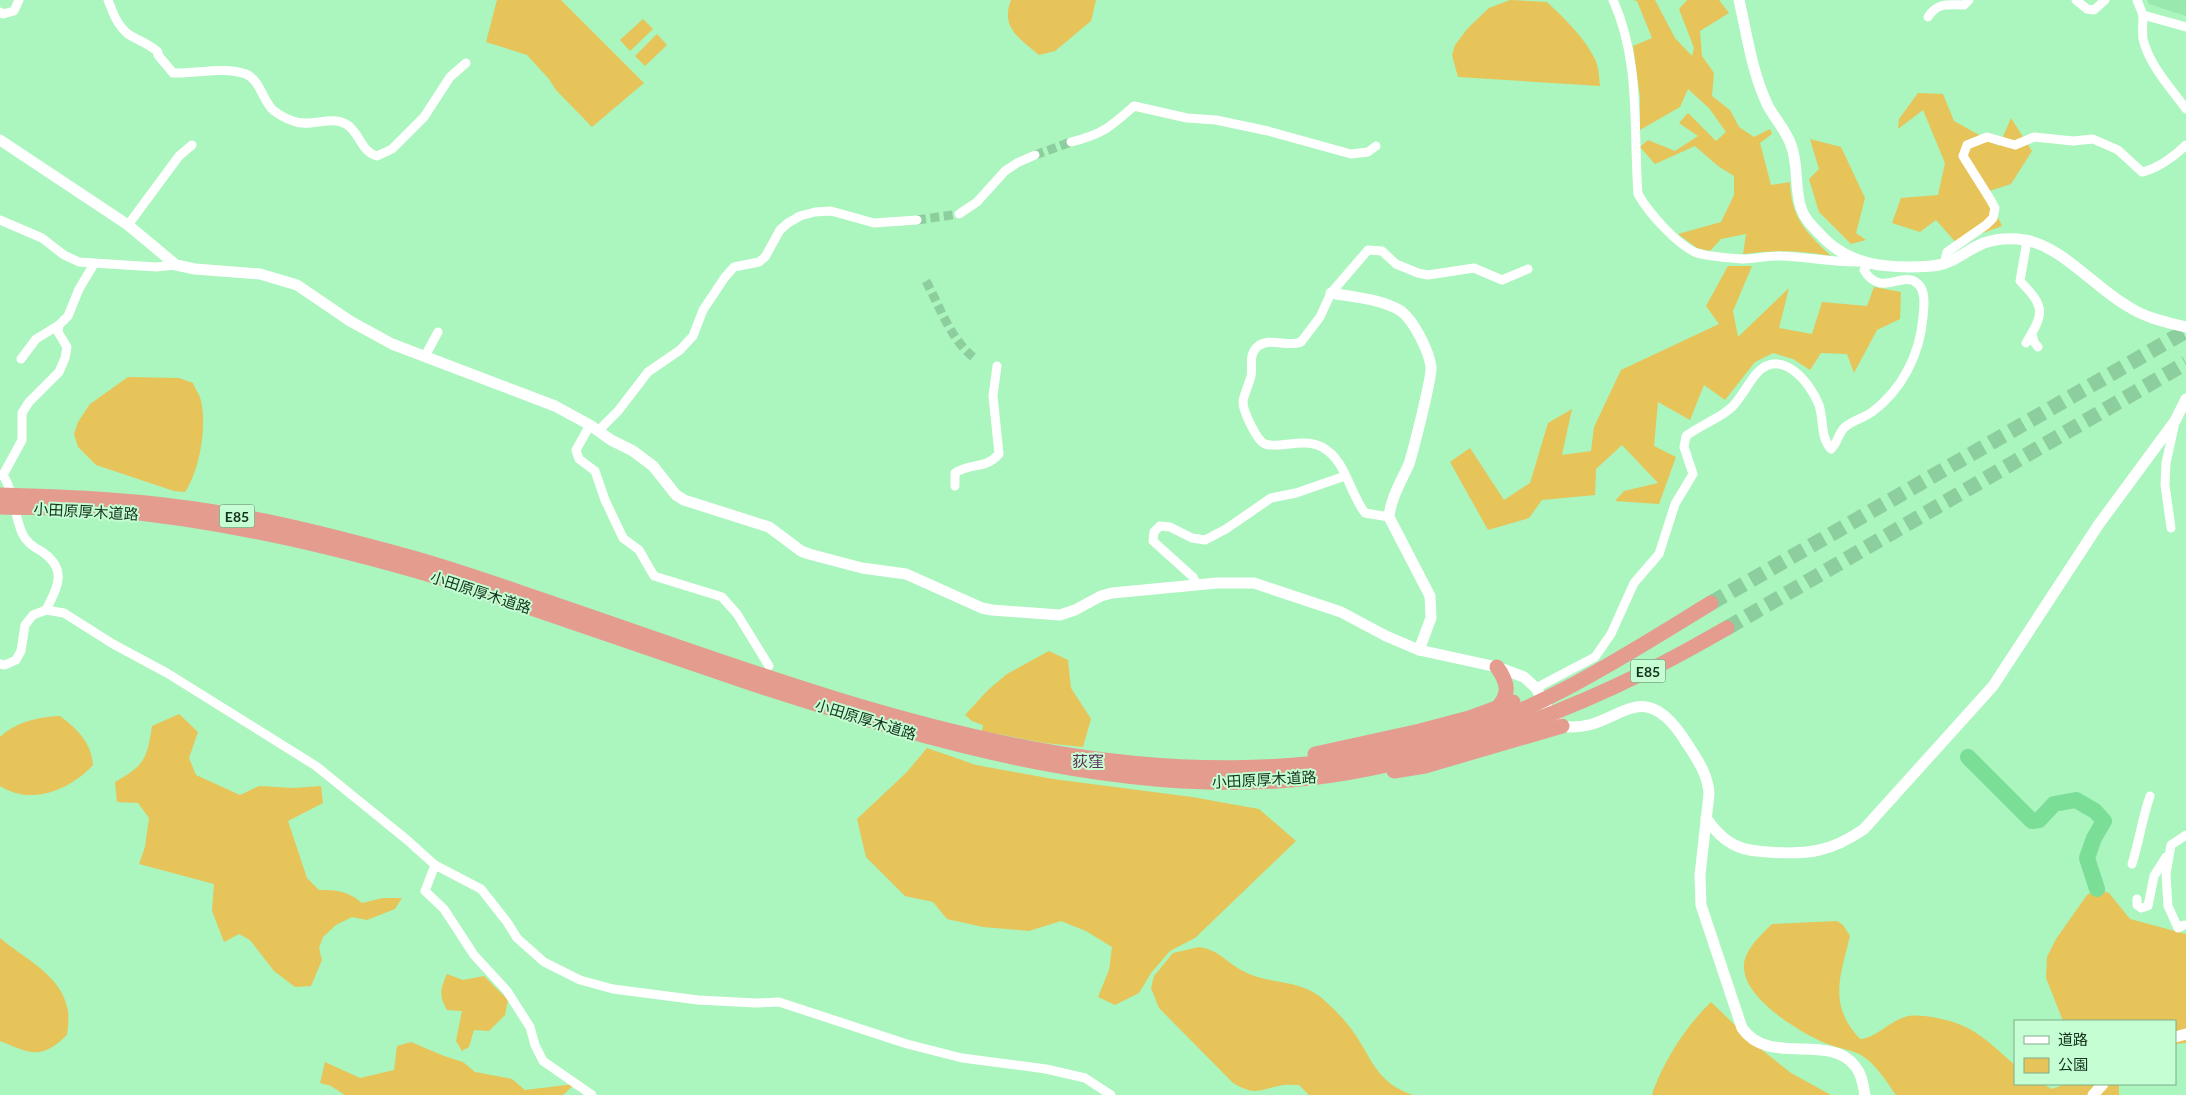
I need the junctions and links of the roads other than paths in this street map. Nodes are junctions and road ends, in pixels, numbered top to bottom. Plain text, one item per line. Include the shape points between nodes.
1 (19, 0) edge
2 (108, 0) edge
3 (1613, 0) edge
4 (1740, 0) edge
5 (1969, 0) edge
6 (2076, 0) edge
7 (2105, 0) edge
8 (2137, 0) edge
9 (0, 12) edge
10 (2143, 15) junction
11 (1928, 17) dead end
12 (2186, 27) edge
13 (466, 63) dead end
14 (2186, 109) edge
15 (0, 140) edge
16 (1071, 142) tunnel mouth
17 (192, 145) dead end
18 (2186, 145) edge
19 (1376, 146) dead end
20 (1034, 155) tunnel mouth
21 (959, 214) tunnel mouth
22 (0, 220) edge
23 (917, 220) tunnel mouth
24 (128, 225) junction
25 (2027, 241) junction
26 (1864, 263) junction
27 (94, 264) junction
28 (1944, 264) junction
29 (176, 265) junction
30 (1528, 268) dead end
31 (1331, 292) junction
32 (59, 325) junction
33 (2186, 326) edge
34 (438, 332) dead end
35 (2032, 334) junction
36 (2026, 343) dead end
37 (2038, 347) dead end
38 (425, 356) junction
39 (21, 359) dead end
40 (997, 366) dead end
41 (2186, 399) edge
42 (2175, 421) junction
43 (594, 428) junction
44 (1345, 476) junction
45 (955, 486) dead end
46 (4, 489) edge
47 (0, 506) edge
48 (1389, 517) junction
49 (2171, 528) dead end
50 (466, 580) junction
51 (1197, 586) junction
52 (1710, 604) tunnel mouth
53 (46, 610) junction
54 (1727, 628) tunnel mouth
55 (1419, 650) junction
56 (695, 658) junction
57 (0, 664) edge
58 (769, 666) dead end
59 (1497, 667) junction
60 (1537, 690) junction
61 (1496, 709) junction
62 (1562, 726) junction
63 (1440, 745) junction
64 (1165, 767) junction
65 (1327, 775) junction
66 (2150, 796) dead end
67 (1706, 818) junction
68 (2186, 835) edge
69 (2148, 846) dead end
70 (2138, 848) junction
71 (2169, 853) junction
72 (2132, 864) dead end
73 (435, 865) junction
74 (2137, 899) dead end
75 (2184, 925) dead end
76 (2102, 1085) edge
77 (592, 1095) edge
78 (1111, 1095) edge
79 (1865, 1095) edge
80 (2093, 1095) edge

1 - 9 street via 14,11
2 - 13 street via 117,23 129,34 148,43 173,73 235,72 248,75 273,110 305,125 336,121 347,124 364,149 377,156 392,149 424,117 450,77
3 - 26 street via 1628,50 1633,81 1638,194 1645,206 1681,242 1698,253 1744,259 1813,257 1841,263
4 - 26 street via 1768,106 1790,140 1796,157 1801,209 1824,239 1849,257
5 - 11 street via 1964,6 1938,6
6 - 7 street via 2087,9 2094,10
8 - 10 street
10 - 12 street
10 - 14 street via 2143,38 2148,51 2160,74
15 - 24 street
16 - 19 street via 1107,130 1134,106 1268,131 1350,154 1368,152
17 - 24 street via 179,156
18 - 28 street via 2165,161 2142,172 2118,150 2093,139 2073,142 2034,137 2015,144 1987,137 1971,142 1963,156 1995,208 1993,218 1947,252
20 - 21 street via 1005,171 984,196
22 - 27 street via 42,238 74,261
23 - 43 street via 874,223 831,211 807,214 788,223 780,230 765,257 758,262 734,267 708,302 693,336 680,350 648,372 618,412
24 - 29 street
25 - 28 street via 1998,240 1983,244
25 - 33 street via 2040,244 2128,307 2146,316
25 - 35 street via 2020,281 2034,296 2040,310
26 - 28 street via 1912,267
26 - 60 street via 1869,278 1876,282 1886,284 1911,280 1921,288 1924,312 1918,346 1899,386 1871,413 1844,427 1831,449 1826,443 1818,405 1798,373 1778,363 1767,365 1758,372 1732,408 1686,436 1684,447 1693,474 1675,504 1659,554 1634,583 1611,634 1595,657
27 - 29 street
27 - 32 street via 68,316
29 - 38 street via 260,274 297,285 350,321 392,344
30 - 31 street via 1502,280 1474,268 1428,275 1396,264 1382,251 1368,250
31 - 44 street via 1318,322 1301,342 1268,343 1256,348 1251,356 1251,376 1243,403 1263,443 1296,442 1322,447 1336,459
31 - 48 street via 1386,304 1401,312 1423,343 1431,368 1409,463 1396,488
32 - 39 street via 36,339
32 - 46 street via 58,332 67,347 65,358 59,372 22,413 22,440 3,475
34 - 38 street
35 - 36 street
35 - 37 street
38 - 43 street via 555,406
40 - 45 street via 993,396 999,454 989,464 963,467 955,473
41 - 42 street
42 - 49 street via 2165,485
42 - 67 street via 2099,524 1992,686 1864,828 1824,850 1793,854 1745,850 1720,835
43 - 51 street via 653,466 676,495 684,500 769,527 809,554 862,568 906,574 982,608 1060,614 1112,593
43 - 58 street via 576,450 579,459 596,471 623,538 639,550 654,576 722,597 737,614
44 - 48 street via 1365,512
44 - 51 street via 1271,498 1205,540 1160,526 1154,532 1153,541 1193,577
46 - 50 highway, 小田原厚木道路 / E85 via 215,512 408,557
46 - 53 street via 22,535 57,566 58,585
47 - 50 highway, 小田原厚木道路 / E85 via 109,510 212,523 300,540
48 - 55 street via 1430,596 1431,618
50 - 56 highway, 小田原厚木道路 / E85
51 - 55 street via 1238,582 1254,584 1341,612
52 - 63 highway, 小田原厚木道路 / E85 via 1561,692
53 - 57 street via 34,615 25,625 21,651 16,660
53 - 73 street via 64,613 168,673 316,766
54 - 63 highway, 小田原厚木道路 / E85 via 1646,672 1566,707
55 - 59 street
56 - 64 highway, 小田原厚木道路 / E85 via 974,737 1048,752
56 - 65 highway, 小田原厚木道路 / E85 via 834,711 915,735 1017,758 1156,778 1224,782 1279,781
59 - 60 street via 1524,677
59 - 61 highway via 1505,678 1508,692
60 - 61 highway
60 - 62 street
61 - 64 highway via 1330,752
62 - 65 highway via 1424,766 1369,775
62 - 67 street via 1581,728 1627,708 1660,711 1680,732 1706,775 1709,794
63 - 64 highway, 小田原厚木道路 / E85 via 1324,763 1273,767
63 - 65 highway, 小田原厚木道路 / E85 via 1377,766
66 - 70 street via 2142,819
67 - 79 street via 1700,875 1701,905 1742,1028 1760,1045 1846,1056 1861,1077
68 - 71 street via 2175,841
69 - 70 street
70 - 72 street
71 - 74 street via 2154,876 2148,906 2140,908
71 - 75 street via 2166,874 2168,906 2178,928
73 - 77 street via 425,891 444,909 474,954 507,991 530,1027 543,1061
73 - 78 street via 481,889 517,938 544,962 580,980 613,989 698,1000 779,1002 899,1042 962,1058 1046,1069 1085,1078
76 - 80 street

